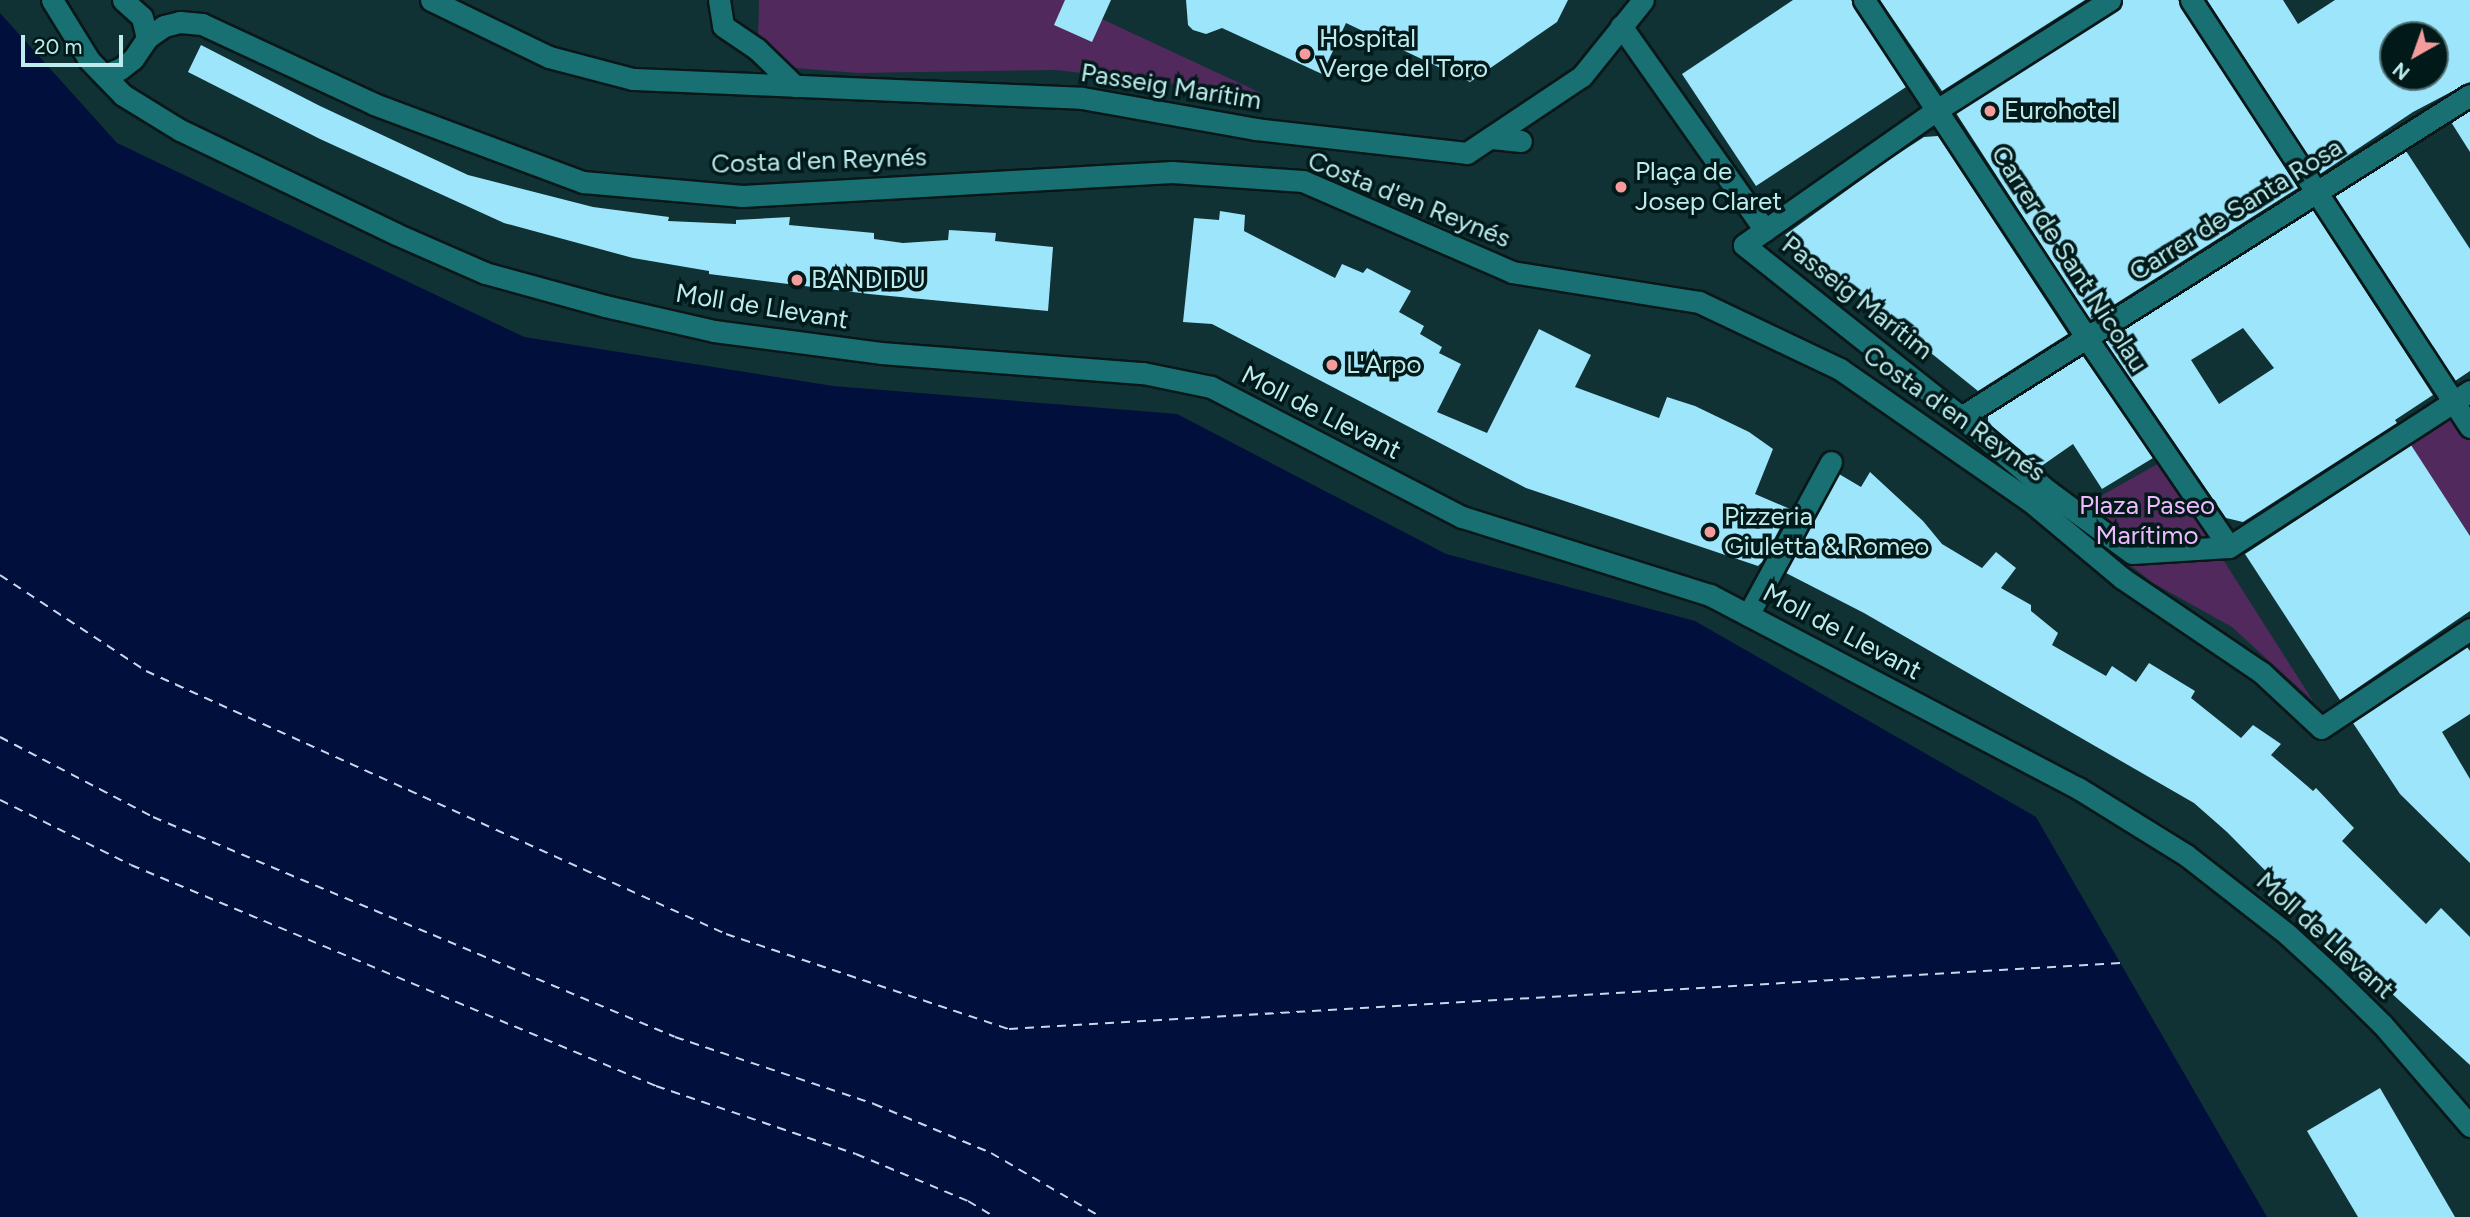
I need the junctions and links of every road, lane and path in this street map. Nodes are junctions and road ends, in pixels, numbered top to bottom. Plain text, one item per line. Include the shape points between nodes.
1 (123, 0) edge
2 (431, 0) edge
3 (719, 0) edge
4 (1643, 0) edge
5 (1864, 0) edge
6 (2110, 0) edge
7 (2191, 0) edge
8 (56, 1) edge
9 (1621, 26) junction
10 (147, 38) junction
11 (104, 75) junction
12 (795, 86) junction
13 (2470, 95) edge
14 (1938, 109) junction
15 (1492, 138) junction
16 (1521, 141) dead end
17 (2316, 193) junction
18 (1765, 230) junction
19 (2085, 337) junction
20 (2461, 397) edge
21 (1961, 417) junction
22 (2470, 428) edge
23 (1831, 462) dead end
24 (2229, 547) junction
25 (1748, 615) junction
26 (2470, 629) edge
27 (2470, 1126) edge

1 - 10 street via 142,17
2 - 12 street, Passeig Marítim via 549,58 633,79
3 - 12 street via 723,26 757,49
4 - 9 street
5 - 14 street, Carrer de Sant Nicolau
6 - 14 street
7 - 17 street
8 - 11 street, Moll de Llevant via 71,34
9 - 15 street, Passeig Marítim via 1582,76
9 - 18 street, Passeig Marítim
10 - 11 street via 133,59
10 - 26 street, Costa d'en Reynés via 172,24 202,24 374,104 583,182 741,196 1172,172 1303,181 1512,272 1699,303 1840,369 2030,501 2122,578 2261,672 2321,738
11 - 25 street, Moll de Llevant via 123,95 180,130 485,273 714,331 881,353 1143,373 1211,387 1462,517 1710,596
12 - 15 street, Passeig Marítim via 1082,98 1256,130 1467,153
13 - 17 street, Carrer de Santa Rosa
14 - 18 street
14 - 19 street, Carrer de Sant Nicolau
15 - 16 street
17 - 19 street, Carrer de Santa Rosa
17 - 20 street
18 - 21 street, Passeig Marítim via 1744,245
19 - 21 street, Carrer de Santa Rosa
19 - 24 street, Carrer de Sant Nicolau
20 - 22 street
20 - 24 street
21 - 24 street, Passeig Marítim via 2048,491 2132,553
23 - 25 street
25 - 27 street, Moll de Llevant via 2078,788 2186,855 2334,977 2382,1024

